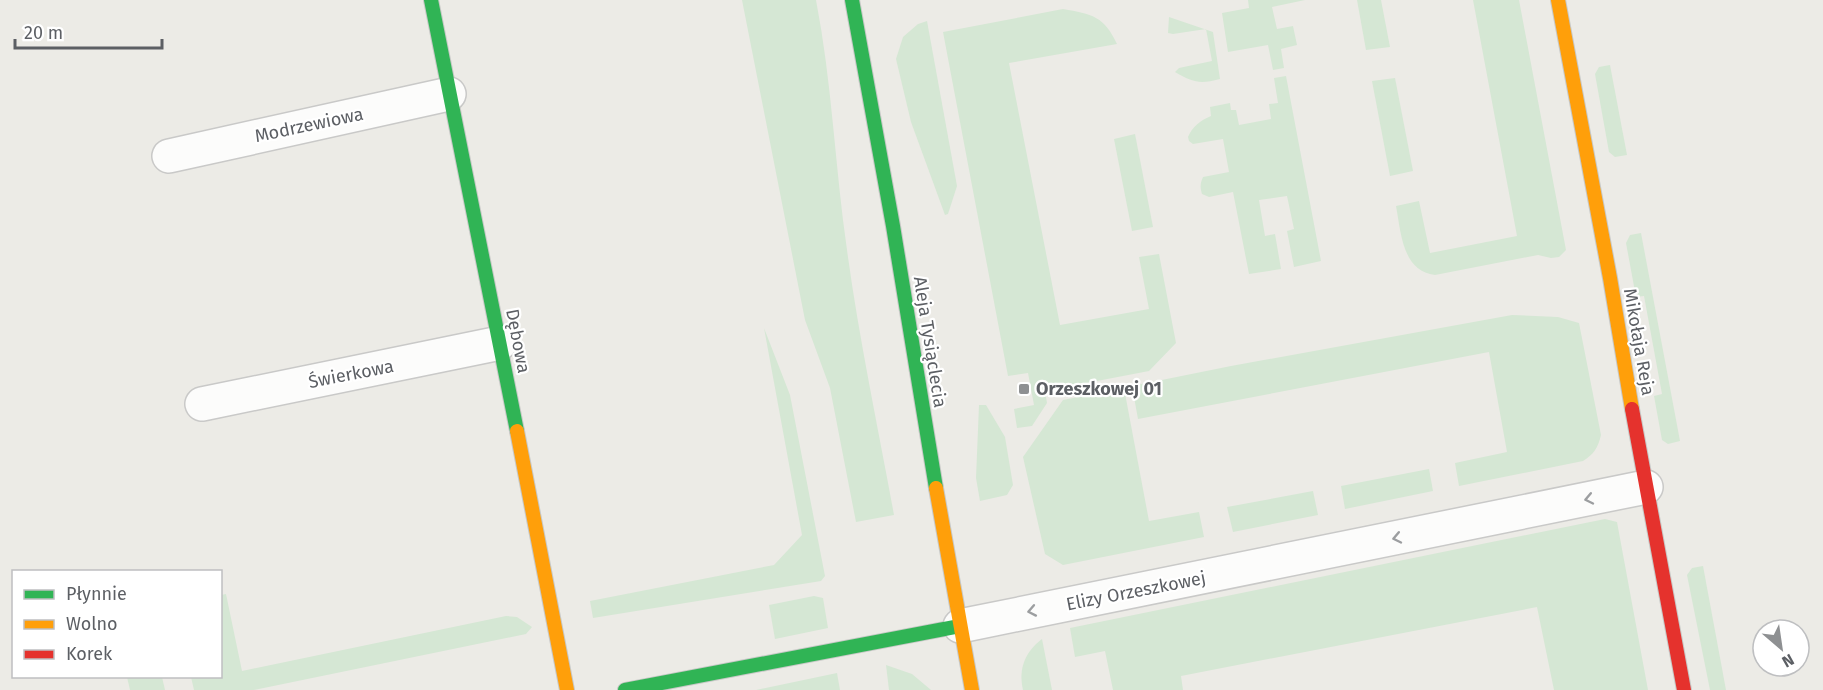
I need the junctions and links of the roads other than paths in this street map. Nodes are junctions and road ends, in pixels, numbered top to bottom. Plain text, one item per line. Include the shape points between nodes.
1 (431, 0) edge
2 (852, 0) edge
3 (1558, 0) edge
4 (449, 94) junction
5 (169, 156) dead end
6 (500, 343) junction
7 (202, 404) dead end
8 (1646, 487) junction
9 (960, 626) junction
10 (567, 690) edge
11 (625, 690) edge
12 (972, 690) edge
13 (1684, 690) edge

1 - 4 street, Dębowa
2 - 9 street, Aleja Tysiąclecia
3 - 8 street, Mikołaja Reja
4 - 5 street, Modrzewiowa
4 - 6 street, Dębowa
6 - 7 street, Świerkowa
6 - 10 street, Dębowa
8 -> 9 street, Elizy Orzeszkowej
8 - 13 street, Mikołaja Reja
9 - 11 street, Elizy Orzeszkowej
9 - 12 street, Aleja Tysiąclecia

